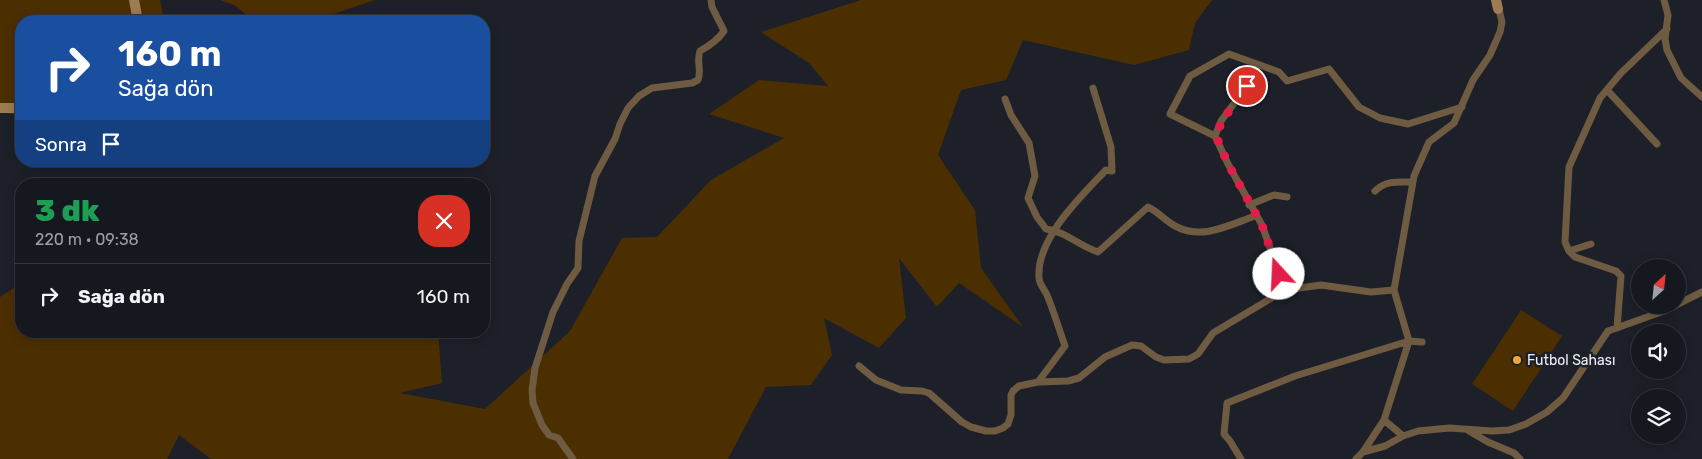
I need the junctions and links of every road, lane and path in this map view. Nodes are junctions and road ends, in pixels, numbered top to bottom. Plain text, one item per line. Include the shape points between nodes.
1 (134, 0) edge
2 (711, 0) edge
3 (1664, 0) edge
4 (1497, 3) edge
5 (137, 15) edge
6 (1666, 29) junction
7 (1247, 86) dead end
8 (1093, 88) dead end
9 (1607, 90) junction
10 (1702, 97) edge
11 (1005, 99) dead end
12 (1462, 106) junction
13 (0, 108) edge
14 (15, 108) edge
15 (1216, 136) junction
16 (1657, 144) dead end
17 (1412, 182) junction
18 (1375, 191) dead end
19 (1287, 197) dead end
20 (1249, 205) junction
21 (1255, 216) junction
22 (1056, 230) junction
23 (1591, 244) dead end
24 (1569, 251) junction
25 (1285, 290) junction
26 (1394, 290) junction
27 (1702, 292) edge
28 (1686, 300) edge
29 (1656, 314) edge
30 (1617, 328) junction
31 (1409, 341) junction
32 (1422, 342) dead end
33 (859, 366) dead end
34 (1038, 382) junction
35 (1384, 420) junction
36 (1467, 429) junction
37 (1403, 436) junction
38 (1363, 452) junction
39 (573, 459) edge
40 (1241, 459) edge
41 (1356, 459) edge
42 (1520, 459) edge

1 - 5 street
2 - 39 street via 724,31 700,51 697,57 701,73 698,80 652,88 639,96 628,108 600,164 579,241 578,268 566,284 535,368 533,403 542,425 549,435 558,438
3 - 6 street via 1668,15
4 - 12 street via 1502,22 1500,32
6 - 9 street
6 - 10 street via 1667,50 1681,78
7 - 15 street via 1222,121
8 - 22 street via 1111,147 1112,171 1106,170 1076,200
9 - 16 street
9 - 24 street via 1600,98 1569,167 1565,242
11 - 22 street via 1029,143 1035,176 1028,198 1046,229
12 - 15 street via 1408,124 1380,118 1359,107 1329,69 1287,81 1279,72 1229,54 1190,76 1170,114
12 - 17 street via 1454,122 1429,142
13 - 14 street
15 - 20 street
17 - 18 street via 1393,182 1381,185
17 - 26 street
19 - 20 street via 1274,195
20 - 21 street
21 - 22 street via 1204,233 1192,232 1175,226 1148,207 1098,252
21 - 25 street via 1262,225
22 - 34 street via 1041,255 1038,280 1065,346
23 - 24 street
24 - 30 street via 1575,257 1616,271 1620,276
25 - 26 street via 1322,285 1371,292
25 - 34 street via 1213,333 1198,354 1189,359 1164,360 1141,346 1132,345 1105,357 1079,378
26 - 31 street
27 - 28 street
29 - 30 street
30 - 36 street via 1608,331 1563,398 1543,415 1509,430
31 - 32 street
31 - 35 street
31 - 40 street via 1295,376 1227,403 1224,434
33 - 34 street via 876,380 901,390 922,390 962,422 986,431 995,431 1008,424 1012,391
35 - 37 street
35 - 38 street
36 - 37 street via 1433,429
36 - 42 street
37 - 38 street via 1385,446
38 - 41 street

